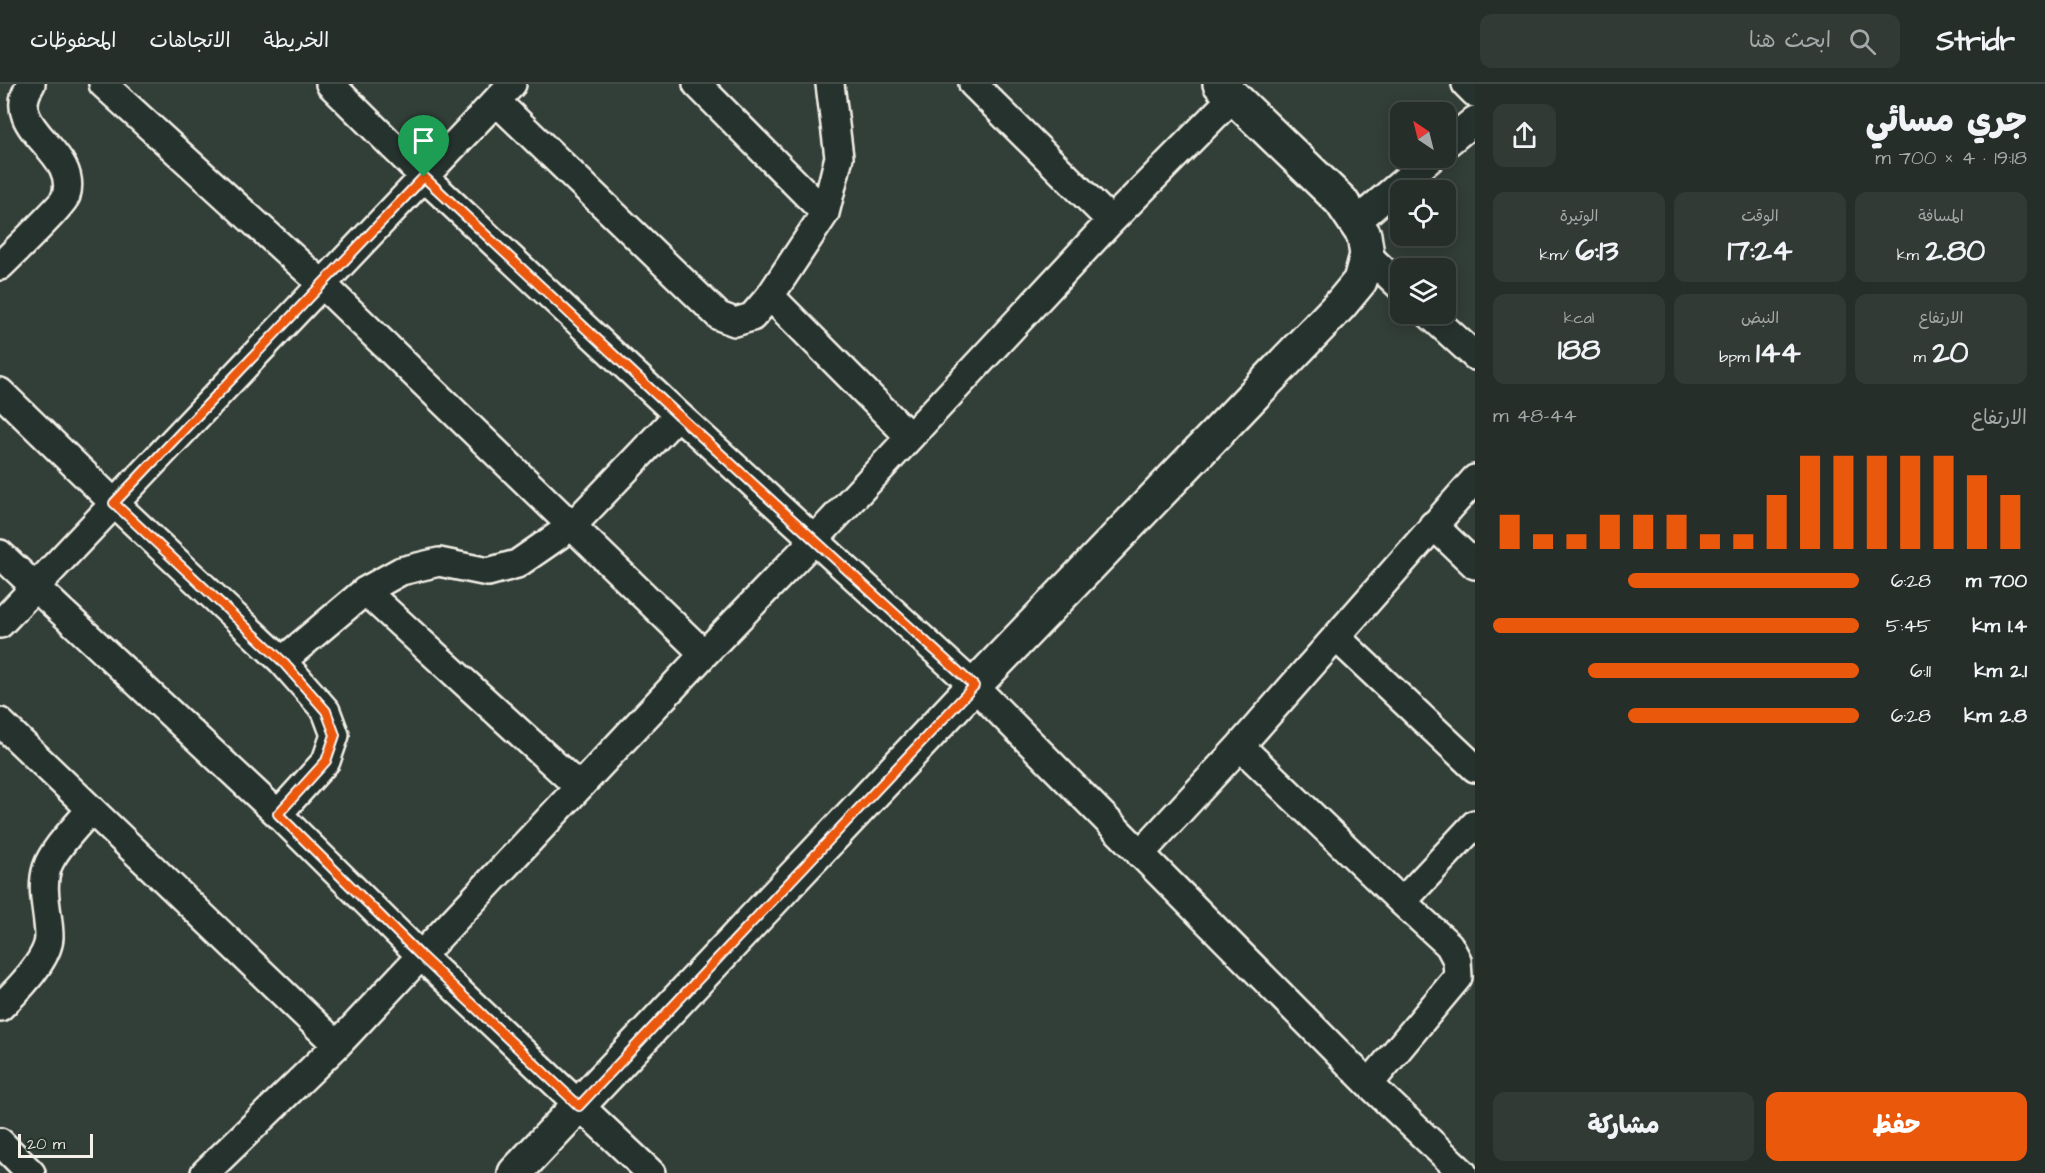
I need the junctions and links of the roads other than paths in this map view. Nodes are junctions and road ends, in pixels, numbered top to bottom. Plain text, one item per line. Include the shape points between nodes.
1 (31, 84) edge
2 (103, 84) edge
3 (330, 84) edge
4 (697, 84) edge
5 (830, 84) edge
6 (1466, 84) edge
7 (981, 87) edge
8 (1227, 90) edge
9 (504, 92) edge
10 (1475, 93) edge
11 (1475, 120) edge
12 (1456, 136) edge
13 (1419, 168) edge
14 (424, 177) junction
15 (825, 213) junction
16 (1111, 221) junction
17 (1356, 222) junction
18 (6, 249) edge
19 (1367, 255) junction
20 (1390, 277) edge
21 (323, 285) junction
22 (770, 296) junction
23 (1440, 324) edge
24 (1475, 356) edge
25 (0, 392) edge
26 (678, 415) junction
27 (910, 437) junction
28 (1475, 479) edge
29 (114, 503) junction
30 (1433, 525) junction
31 (572, 526) junction
32 (815, 539) junction
33 (0, 554) edge
34 (1475, 565) edge
35 (34, 588) junction
36 (365, 591) junction
37 (0, 624) edge
38 (1336, 637) junction
39 (704, 654) junction
40 (282, 661) junction
41 (974, 686) junction
42 (0, 723) edge
43 (1240, 746) junction
44 (1475, 768) edge
45 (579, 787) junction
46 (91, 809) junction
47 (278, 814) junction
48 (1475, 824) edge
49 (1140, 854) junction
50 (1401, 902) junction
51 (420, 955) junction
52 (4, 997) edge
53 (337, 1045) junction
54 (1369, 1084) junction
55 (579, 1106) junction
56 (0, 1142) edge
57 (31, 1173) edge
58 (205, 1173) edge
59 (515, 1173) edge
60 (651, 1173) edge
61 (1464, 1173) edge

1 - 18 street via 22,93 19,106 22,124 58,161 69,181 65,199
2 - 21 street
3 - 14 street
4 - 15 street
5 - 15 street via 838,157
6 - 10 street
7 - 16 street
8 - 16 street
8 - 17 main road via 1341,201
9 - 14 street
9 - 22 street via 719,316 735,322 752,317
11 - 12 street
13 - 17 street
14 - 21 street
14 - 26 street
15 - 22 street
16 - 27 street
17 - 19 main road via 1364,235
19 - 20 street
19 - 41 main road via 1360,280 1341,304
21 - 29 street
21 - 31 street
22 - 27 street
23 - 24 street
25 - 29 street
26 - 31 street
26 - 32 street
27 - 32 street
28 - 30 street
29 - 35 street
29 - 40 street
30 - 34 street
30 - 38 street
31 - 36 street via 518,564 488,572 439,562 401,571
31 - 39 street
32 - 39 street
32 - 41 street
33 - 35 street
35 - 37 street
35 - 47 street
36 - 40 street
36 - 45 street
38 - 43 street
38 - 44 street
39 - 45 street
40 - 47 street via 326,711 335,735 326,761
41 - 49 street
41 - 55 main road
42 - 46 street
43 - 49 street
43 - 50 street
45 - 51 street
46 - 52 street via 47,868 49,938 45,954
46 - 53 street
47 - 51 street
48 - 50 street
49 - 54 street
50 - 54 street via 1449,945 1457,960 1458,977
51 - 53 street
51 - 55 street
53 - 58 street
54 - 61 street
55 - 59 main road
55 - 60 street
56 - 57 street

